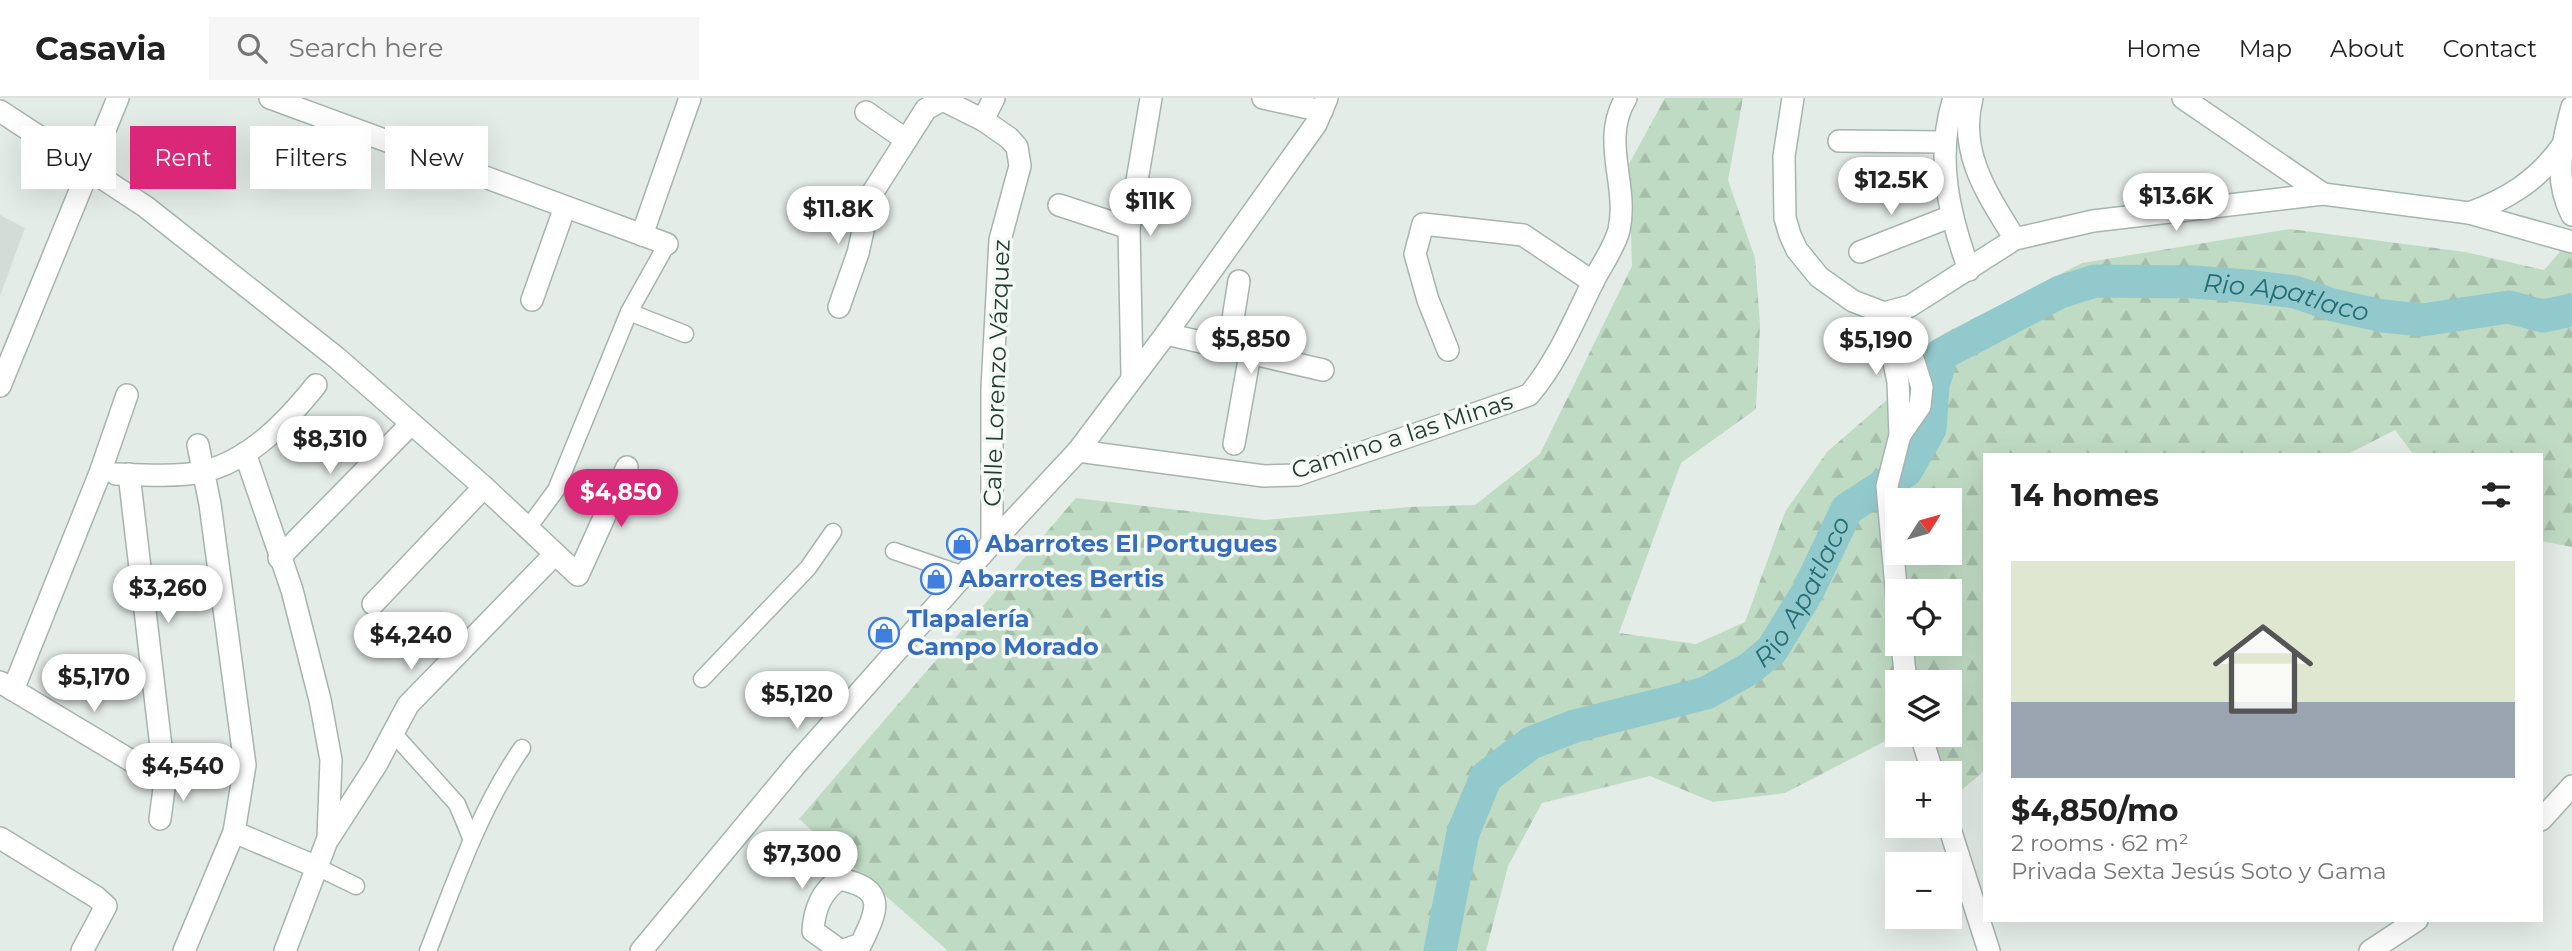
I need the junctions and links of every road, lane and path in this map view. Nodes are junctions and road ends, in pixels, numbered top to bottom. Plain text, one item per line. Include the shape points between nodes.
1 (118, 98) edge
2 (270, 98) edge
3 (690, 98) edge
4 (994, 98) edge
5 (1151, 98) edge
6 (1263, 98) edge
7 (1626, 98) edge
8 (1793, 98) edge
9 (1954, 98) edge
10 (1972, 98) edge
11 (2183, 98) edge
12 (1325, 104) edge
13 (2572, 107) edge
14 (0, 111) edge
15 (866, 112) dead end
16 (983, 120) junction
17 (22, 126) edge
18 (107, 126) edge
19 (905, 139) junction
20 (1839, 141) dead end
21 (1945, 142) junction
22 (2562, 146) junction
23 (1982, 184) junction
24 (81, 189) edge
25 (116, 189) edge
26 (1947, 190) junction
27 (2323, 194) junction
28 (820, 199) dead end
29 (869, 202) junction
30 (1059, 205) dead end
31 (565, 206) junction
32 (2469, 213) junction
33 (2572, 215) edge
34 (1952, 216) junction
35 (1129, 228) junction
36 (642, 235) junction
37 (2015, 239) junction
38 (2572, 242) edge
39 (667, 244) joint
40 (1860, 252) dead end
41 (1969, 270) junction
42 (1239, 281) dead end
43 (1593, 282) junction
44 (532, 300) dead end
45 (839, 307) dead end
46 (629, 312) junction
47 (1891, 312) junction
48 (685, 334) dead end
49 (1166, 334) junction
50 (1228, 350) junction
51 (1448, 350) dead end
52 (1250, 354) junction
53 (1323, 370) dead end
54 (1132, 376) junction
55 (316, 385) dead end
56 (0, 386) edge
57 (127, 395) dead end
58 (411, 424) junction
59 (1234, 444) dead end
60 (198, 445) dead end
61 (1078, 451) junction
62 (245, 453) junction
63 (627, 467) dead end
64 (202, 472) junction
65 (100, 473) junction
66 (129, 474) junction
67 (484, 487) junction
68 (528, 528) junction
69 (833, 532) dead end
70 (992, 543) junction
71 (894, 551) dead end
72 (555, 554) junction
73 (279, 558) junction
74 (964, 575) junction
75 (1895, 579) edge
76 (373, 604) dead end
77 (702, 679) dead end
78 (6, 686) edge
79 (393, 733) junction
80 (522, 748) dead end
81 (165, 781) junction
82 (2572, 786) edge
83 (2543, 818) edge
84 (160, 819) dead end
85 (234, 832) junction
86 (0, 838) edge
87 (328, 838) junction
88 (1954, 838) edge
89 (472, 839) junction
90 (317, 867) junction
91 (356, 886) dead end
92 (2414, 922) edge
93 (82, 951) edge
94 (184, 951) edge
95 (285, 951) edge
96 (428, 951) edge
97 (641, 951) edge
98 (1989, 951) edge
99 (2370, 951) edge

1 - 18 street
2 - 31 street
3 - 36 street
4 - 16 street
5 - 35 street
6 - 12 street
7 - 43 street, Camino a las Minas via 1616,114 1612,144 1622,203 1619,232
8 - 47 street via 1784,156 1785,218 1790,235 1819,277 1853,301
9 - 21 street
10 - 23 street via 1966,121 1968,142
11 - 27 street
12 - 49 street
13 - 22 street
14 - 17 street
15 - 19 street
16 - 19 street, Calle Lorenzo Vázquez via 943,100 926,110
16 - 70 street, Calle Lorenzo Vázquez via 1017,147 1020,166 1000,240 992,387
19 - 29 street
20 - 21 street
21 - 26 street
22 - 32 street via 2545,170 2520,189
22 - 33 street via 2559,181
23 - 26 street
23 - 37 street
24 - 56 street
25 - 58 street via 146,207 337,358
26 - 34 street
27 - 32 street
27 - 37 street via 2093,221
28 - 29 lane
29 - 45 street
30 - 35 street
31 - 36 street
31 - 44 street
32 - 38 street
34 - 40 street
34 - 41 street
35 - 54 street
36 - 39 street
37 - 41 street
39 - 46 street
41 - 47 street
42 - 50 street
43 - 51 street via 1523,235 1423,224 1415,254
43 - 61 street, Camino a las Minas via 1548,373 1529,395 1297,475 1264,476
46 - 48 street
46 - 68 street via 556,489
47 - 75 street via 1922,387 1920,406 1900,435 1887,486
49 - 50 street
49 - 54 street
50 - 52 street
52 - 53 street
52 - 59 street
54 - 61 street
55 - 62 street via 288,421
57 - 65 street
58 - 67 street
58 - 73 street
60 - 64 street
61 - 70 street
62 - 64 street
62 - 73 street
63 - 72 street via 578,575
64 - 66 street
64 - 85 street via 245,765
65 - 66 street
65 - 78 street
66 - 81 street
67 - 68 street
67 - 76 street
68 - 72 street
69 - 77 street via 808,569
70 - 74 street
71 - 74 street
72 - 79 street via 408,705
73 - 87 street via 292,590 327,729 331,760
74 - 97 street via 798,762
78 - 81 street
79 - 87 street
79 - 89 street via 457,804
80 - 89 street via 499,780
81 - 84 street
82 - 83 street
85 - 90 street
85 - 94 street
86 - 93 street via 106,906
87 - 90 street
88 - 98 street
89 - 96 street
90 - 91 street
90 - 95 street
92 - 99 street

